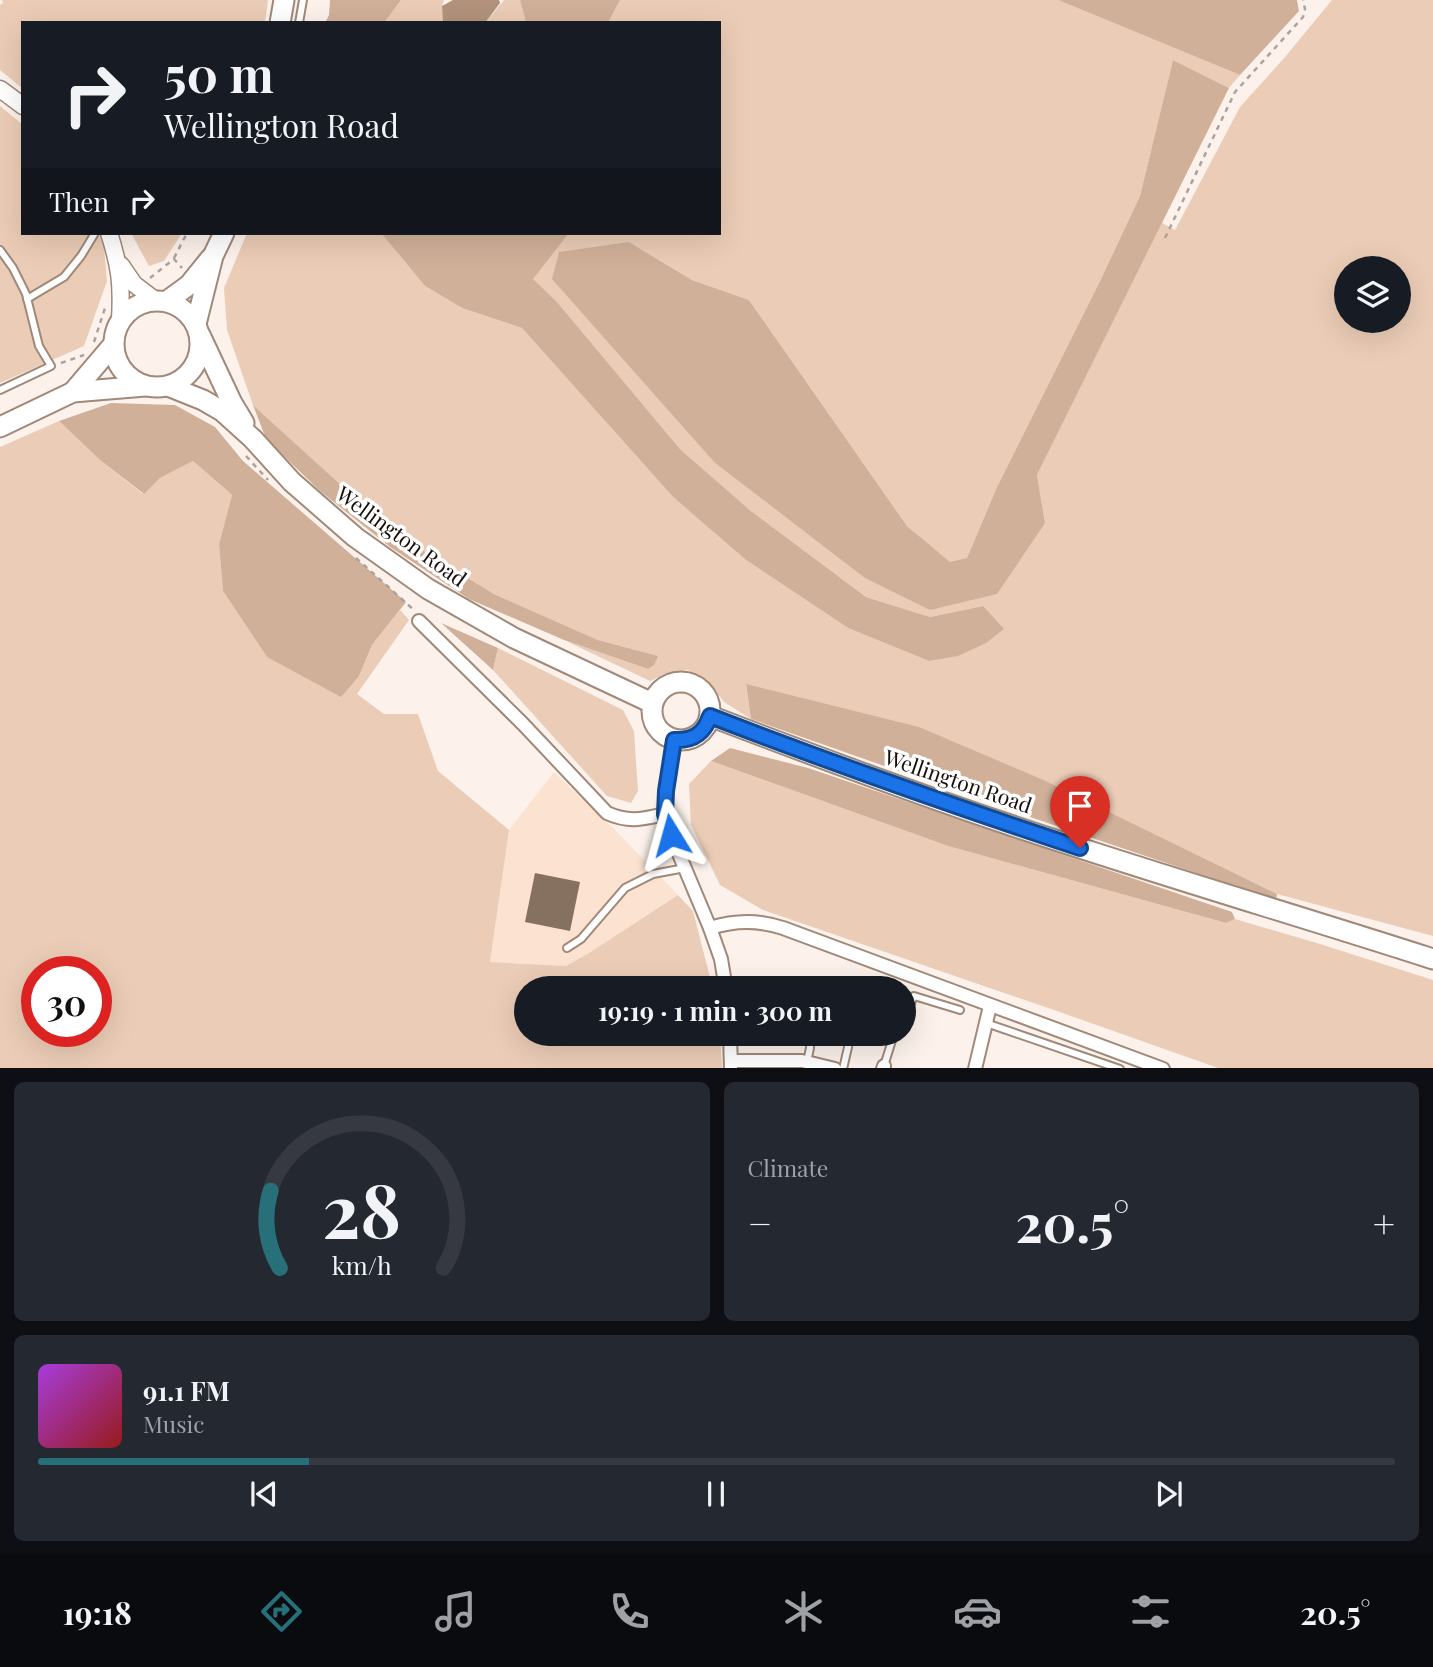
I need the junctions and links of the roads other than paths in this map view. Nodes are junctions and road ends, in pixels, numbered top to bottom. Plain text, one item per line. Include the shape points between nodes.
1 (284, 0) edge
2 (303, 0) edge
3 (280, 21) edge
4 (299, 21) edge
5 (0, 89) edge
6 (21, 105) edge
7 (94, 235) edge
8 (110, 235) edge
9 (223, 235) edge
10 (0, 250) edge
11 (213, 256) junction
12 (118, 260) junction
13 (27, 299) junction
14 (161, 300) junction
15 (120, 320) junction
16 (198, 329) junction
17 (113, 345) junction
18 (146, 386) junction
19 (169, 386) junction
20 (0, 390) edge
21 (73, 392) junction
22 (0, 427) edge
23 (253, 439) junction
24 (419, 621) dead end
25 (652, 703) junction
26 (710, 716) junction
27 (674, 740) junction
28 (665, 814) junction
29 (685, 868) junction
30 (710, 928) junction
31 (567, 948) dead end
32 (1433, 959) edge
33 (724, 976) edge
34 (916, 997) edge
35 (990, 1006) junction
36 (960, 1010) dead end
37 (986, 1023) junction
38 (730, 1046) edge
39 (810, 1046) edge
40 (848, 1046) edge
41 (889, 1046) edge
42 (807, 1062) junction
43 (731, 1065) edge
44 (883, 1067) edge
45 (1155, 1067) edge
46 (831, 1068) edge
47 (843, 1068) edge
48 (975, 1068) edge
49 (1117, 1068) edge

1 - 3 main road
2 - 4 lane
5 - 6 street
7 - 13 lane via 64,277
8 - 12 street
9 - 11 main road
10 - 13 lane
11 - 14 main road via 192,281
11 - 16 main road
12 - 14 street via 134,284
12 - 15 street
13 - 20 lane via 39,346 51,366
14 - 15 main road via 141,303
14 - 16 main road via 188,313
15 - 17 main road
16 - 19 main road via 197,361 190,372
16 - 23 main road, Wellington Road
17 - 18 main road via 123,371
17 - 21 main road
18 - 19 main road
18 - 21 main road
19 - 23 main road, Wellington Road via 222,411
21 - 22 main road
23 - 25 main road, Wellington Road via 292,482 355,537 428,589 514,638
24 - 28 street via 607,813 636,820
25 - 26 main road via 672,682 692,683 707,696
25 - 27 main road via 653,722
26 - 27 main road via 701,733
26 - 32 main road, Wellington Road via 1015,827
27 - 28 street
28 - 29 street
29 - 30 street
29 - 31 lane via 653,874 625,888 581,939
30 - 33 street
30 - 35 street via 765,922
34 - 36 lane
35 - 37 street
35 - 45 street
37 - 48 street
37 - 49 lane
38 - 43 street
39 - 42 lane
40 - 47 lane
41 - 44 lane
42 - 43 street
42 - 46 street

